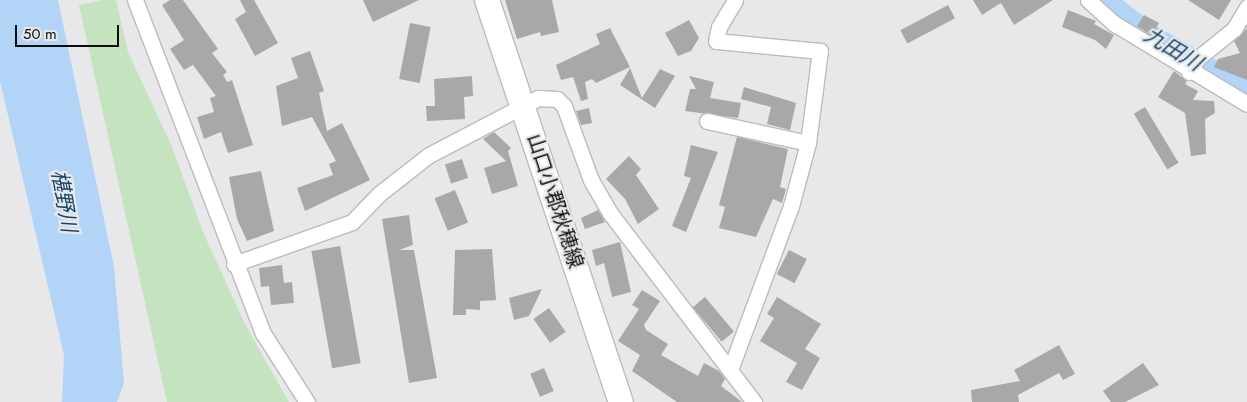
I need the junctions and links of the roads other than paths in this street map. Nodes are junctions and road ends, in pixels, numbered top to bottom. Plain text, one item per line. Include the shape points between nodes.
1 (135, 0) edge
2 (487, 0) edge
3 (736, 0) edge
4 (1098, 3) edge
5 (1247, 7) edge
6 (1193, 66) junction
7 (1247, 104) edge
8 (524, 106) junction
9 (707, 122) dead end
10 (808, 143) junction
11 (234, 264) junction
12 (730, 370) junction
13 (307, 402) edge
14 (621, 402) edge
15 (754, 402) edge

1 - 11 street
2 - 8 main road, 山口小郡秋穂線
3 - 10 street via 719,27 716,41 820,51
4 - 6 street
5 - 6 street via 1234,29
6 - 7 street
8 - 11 street via 416,163 352,222
8 - 12 street via 549,97 564,106 591,180 610,213
8 - 14 main road, 山口小郡秋穂線
9 - 10 street
10 - 12 street via 791,206
11 - 13 street via 263,333
12 - 15 street

